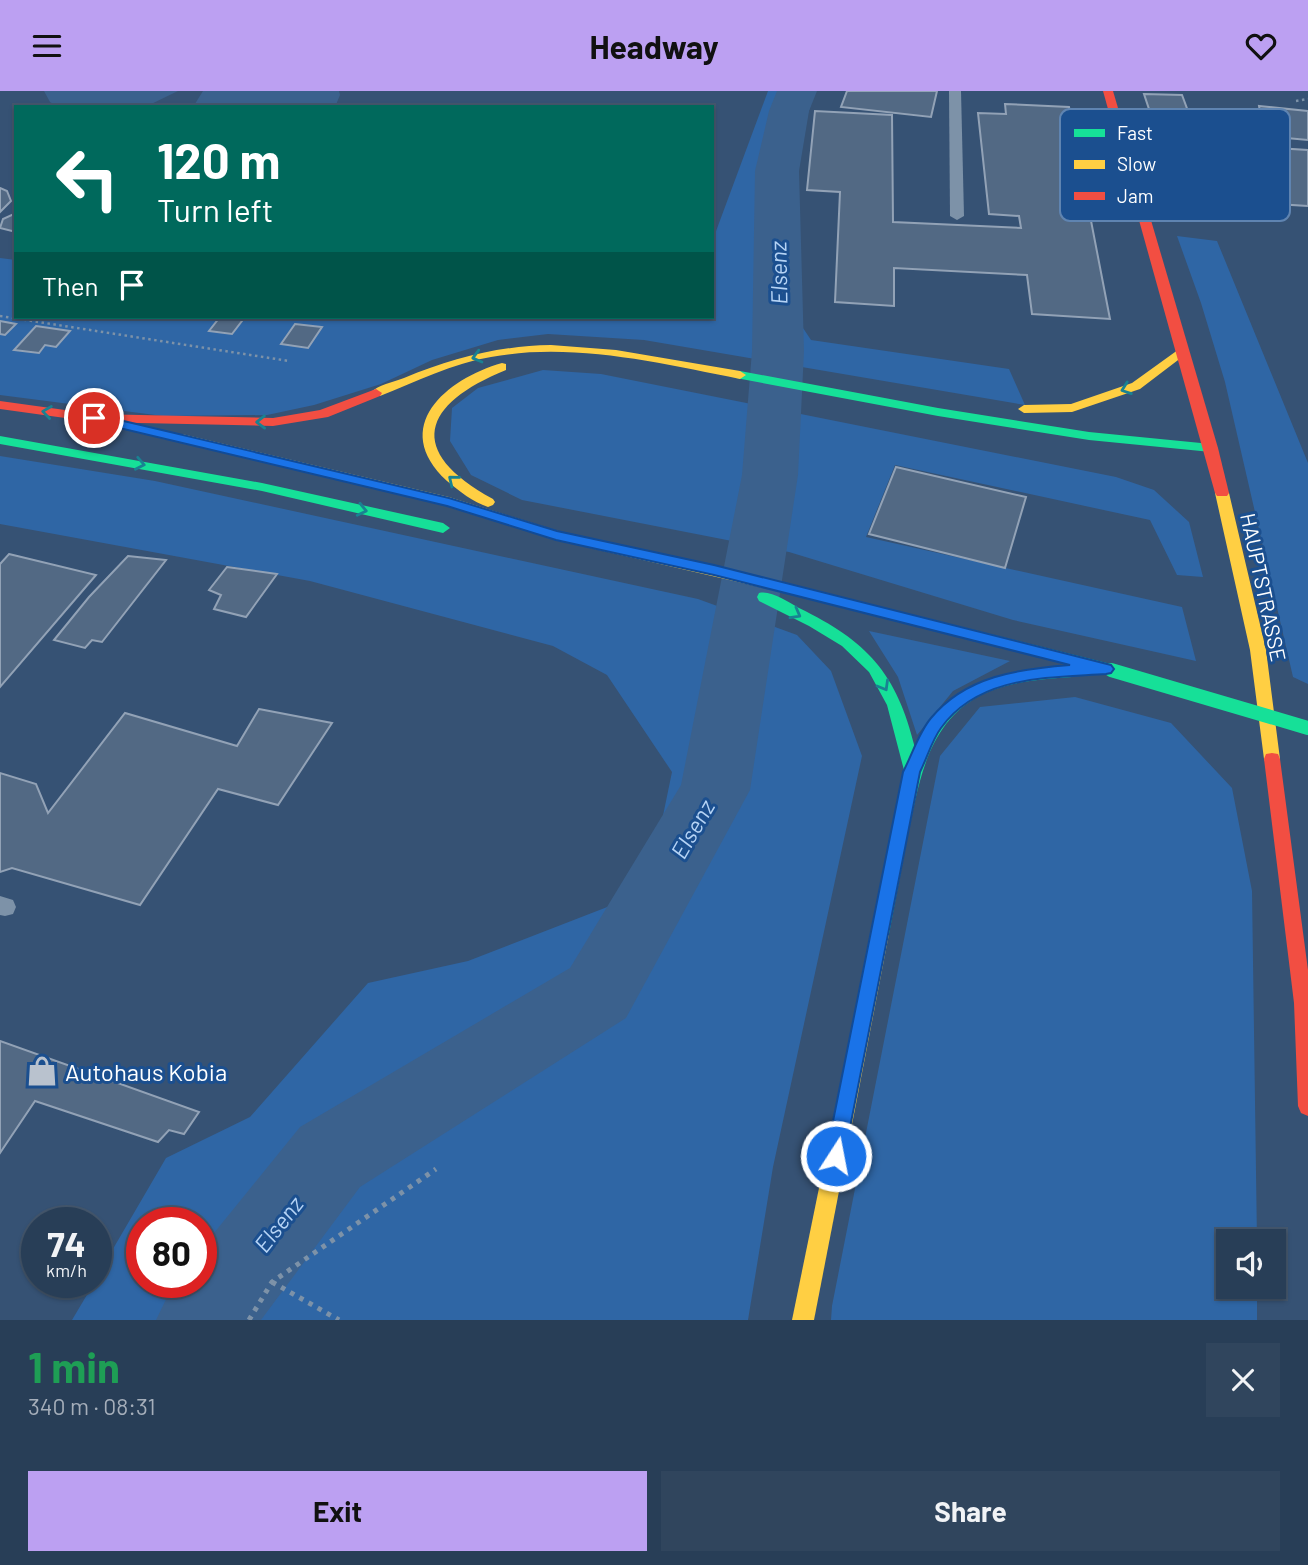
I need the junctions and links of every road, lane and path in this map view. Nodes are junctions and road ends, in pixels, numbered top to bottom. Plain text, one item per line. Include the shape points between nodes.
1 (955, 91) edge
2 (1108, 91) edge
3 (1308, 99) edge
4 (1296, 101) dead end
5 (1113, 109) edge
6 (957, 216) dead end
7 (1145, 221) edge
8 (19, 319) edge
9 (594, 351) junction
10 (1182, 351) junction
11 (289, 361) dead end
12 (0, 405) edge
13 (938, 412) junction
14 (94, 418) junction
15 (0, 440) edge
16 (1212, 448) junction
17 (456, 530) dead end
18 (556, 535) junction
19 (507, 538) dead end
20 (714, 570) junction
21 (1109, 669) junction
22 (1308, 728) edge
23 (912, 772) junction
24 (1308, 1106) edge
25 (436, 1169) dead end
26 (272, 1282) junction
27 (249, 1320) edge
28 (339, 1320) edge
29 (803, 1320) edge

1 - 6 lane
2 - 5 main road, HAUPTSTRASSE
3 - 4 path
7 - 10 main road, HAUPTSTRASSE
8 - 11 path
9 - 13 main road
9 -> 14 main road via 492,353 448,365 323,414 273,422
18 -> 9 main road via 452,482 436,465 429,441 432,417 449,395 475,378 505,366
10 -> 13 main road via 1136,386 1072,408
10 - 16 main road, HAUPTSTRASSE
14 -> 12 main road
13 - 16 main road via 1089,436
14 - 18 main road via 449,502
15 -> 17 main road via 249,485
16 - 24 main road, HAUPTSTRASSE via 1258,650 1303,1003
18 - 19 main road
18 - 20 main road
20 - 21 main road
20 -> 23 main road via 854,649 883,682
21 - 22 main road, bridge
21 - 23 main road via 1026,674 991,682 935,723
23 - 29 main road
25 - 26 path
26 - 27 path
26 - 28 path

